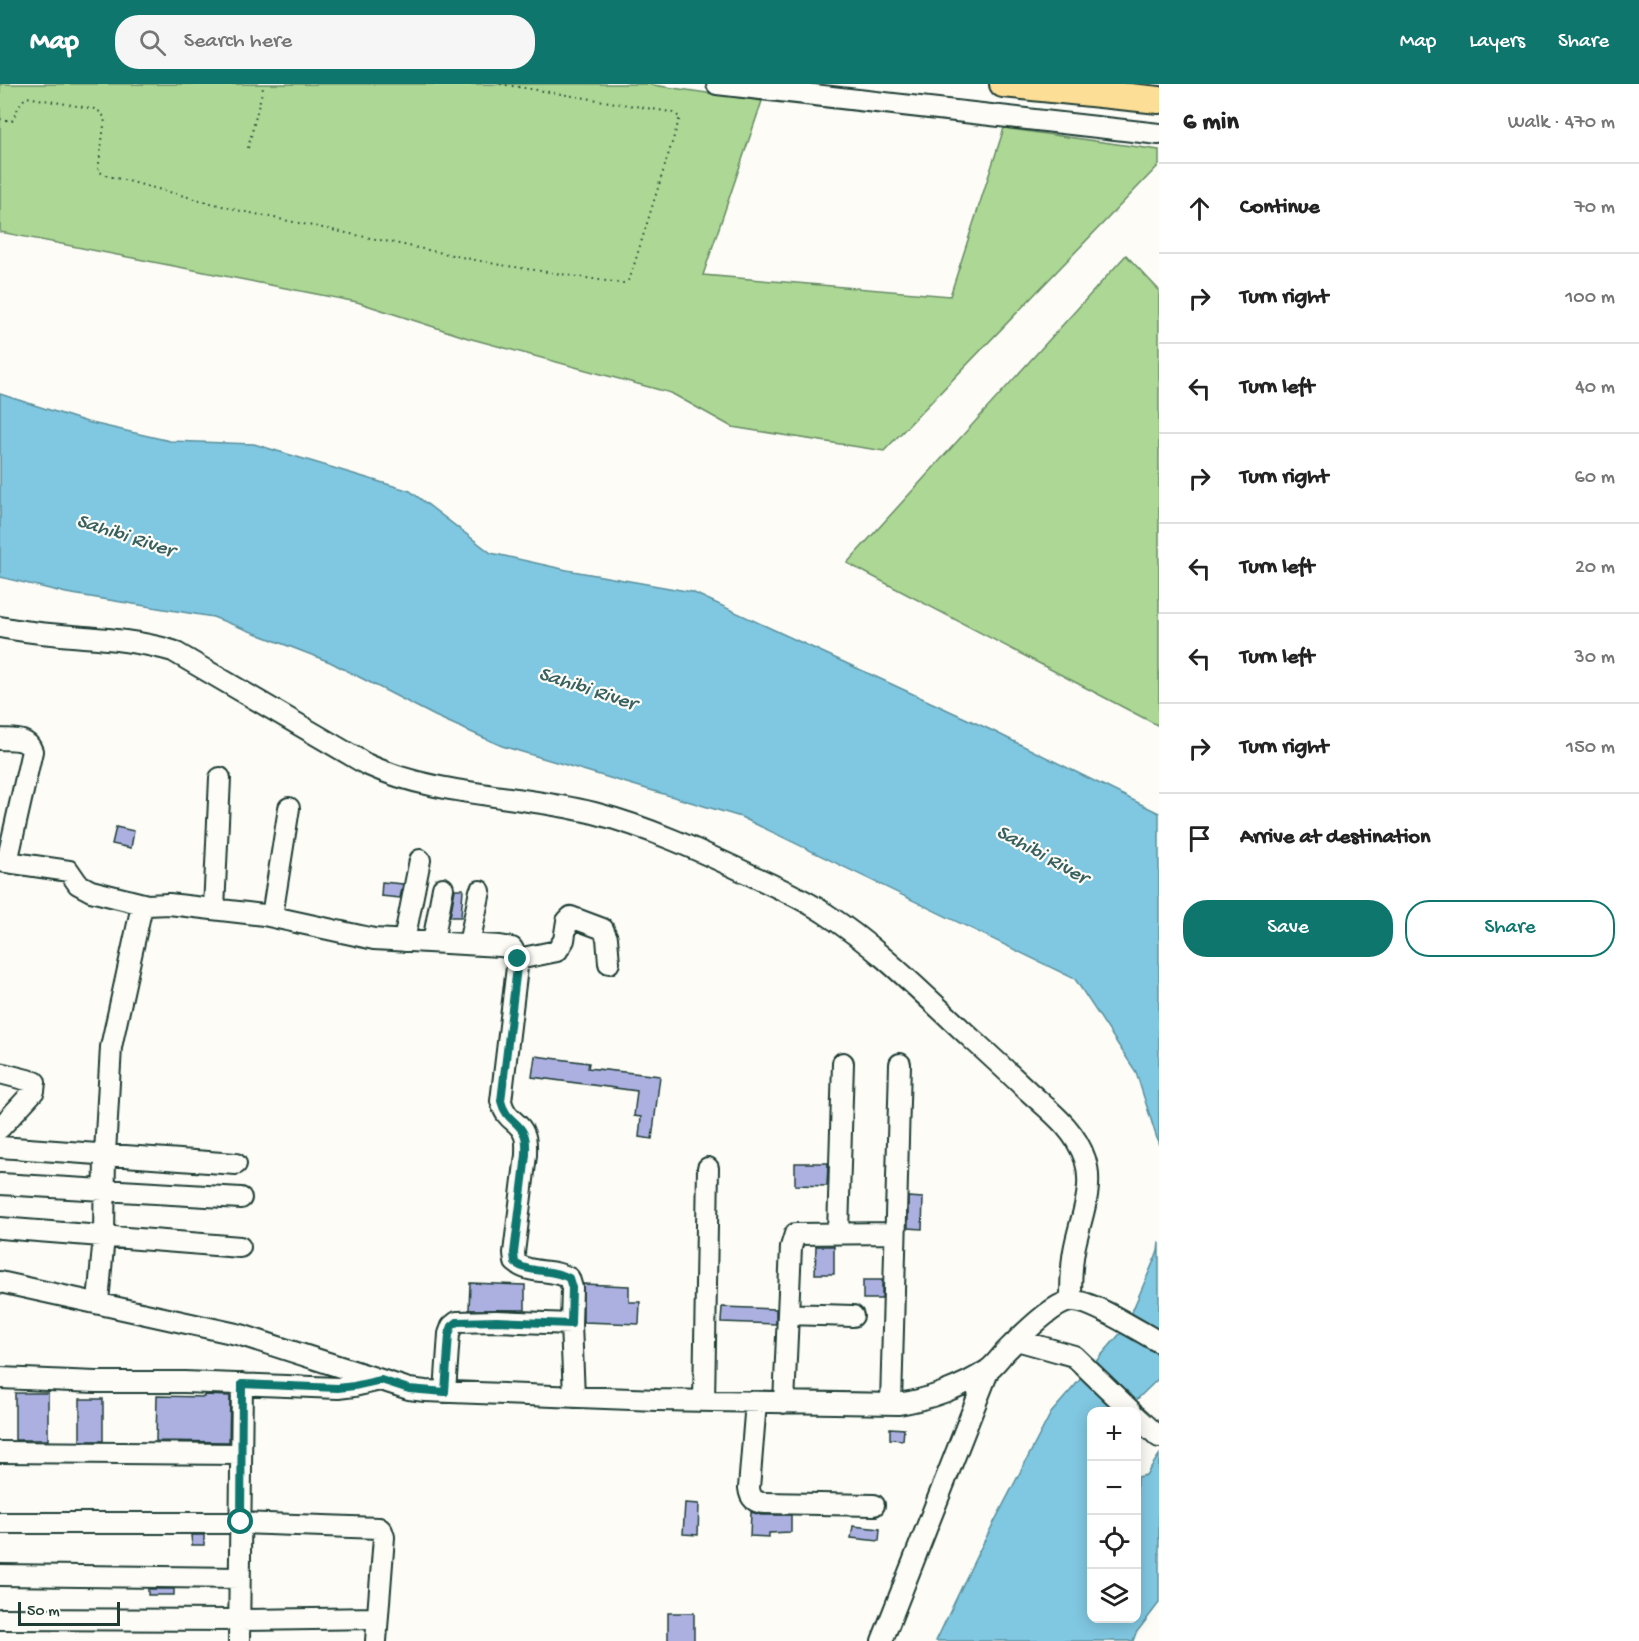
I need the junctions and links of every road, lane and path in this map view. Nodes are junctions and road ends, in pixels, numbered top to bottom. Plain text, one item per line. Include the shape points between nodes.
1 (264, 84) edge
2 (500, 84) edge
3 (717, 84) edge
4 (1003, 84) edge
5 (1159, 100) edge
6 (0, 119) edge
7 (1159, 134) edge
8 (248, 147) dead end
9 (0, 627) edge
10 (0, 740) edge
11 (220, 778) dead end
12 (289, 808) dead end
13 (420, 860) dead end
14 (4, 861) edge
15 (443, 888) dead end
16 (480, 891) dead end
17 (147, 905) junction
18 (214, 909) junction
19 (272, 916) junction
20 (404, 940) junction
21 (433, 942) junction
22 (469, 944) junction
23 (518, 959) junction
24 (609, 963) dead end
25 (843, 1063) dead end
26 (900, 1064) dead end
27 (0, 1073) edge
28 (0, 1128) edge
29 (0, 1147) edge
30 (105, 1153) junction
31 (236, 1164) dead end
32 (708, 1168) dead end
33 (0, 1184) edge
34 (104, 1191) junction
35 (241, 1198) dead end
36 (0, 1228) edge
37 (838, 1232) junction
38 (895, 1233) junction
39 (104, 1236) junction
40 (240, 1247) dead end
41 (0, 1282) edge
42 (1071, 1301) junction
43 (98, 1302) junction
44 (788, 1314) junction
45 (853, 1316) dead end
46 (571, 1324) junction
47 (1017, 1340) junction
48 (1159, 1342) edge
49 (989, 1369) junction
50 (0, 1378) edge
51 (381, 1380) junction
52 (242, 1384) junction
53 (445, 1392) junction
54 (574, 1397) junction
55 (704, 1401) junction
56 (756, 1402) junction
57 (784, 1403) junction
58 (891, 1404) junction
59 (1127, 1407) edge
60 (1141, 1420) edge
61 (1159, 1437) edge
62 (0, 1452) edge
63 (240, 1454) junction
64 (874, 1505) dead end
65 (241, 1522) junction
66 (0, 1524) edge
67 (0, 1575) edge
68 (240, 1578) junction
69 (377, 1618) junction
70 (0, 1619) edge
71 (240, 1620) junction
72 (239, 1641) edge
73 (376, 1641) edge
74 (882, 1641) edge

1 - 8 path
2 - 6 path via 671,112 680,117 627,282 495,264 241,211 105,175 98,171 105,118 94,109 27,97 12,121
3 - 7 street
4 - 5 main road
9 - 42 street via 139,642 173,651 387,774 427,786 536,802 633,824 676,840 826,914 864,942 982,1048 1066,1125 1078,1143 1089,1179 1074,1250
10 - 14 street via 25,741 32,751
11 - 18 street
12 - 19 street
13 - 20 street
14 - 17 street via 69,872 78,884 91,891
15 - 21 street
16 - 22 street
17 - 18 street
17 - 30 street via 137,923 111,1047
18 - 19 street
19 - 20 street via 357,936
20 - 21 street
21 - 22 street
22 - 23 street via 512,948
23 - 24 street via 557,951 571,917 603,929
23 - 46 street via 501,1101 504,1111 526,1138 515,1263 522,1268 560,1272 569,1278
25 - 37 street
26 - 38 street
27 - 28 street via 35,1082 34,1091
29 - 30 street
30 - 31 street
30 - 34 street
32 - 55 street
33 - 34 street
34 - 35 street
34 - 39 street
36 - 39 street
37 - 38 street
37 - 44 street via 795,1234
38 - 58 street
39 - 40 street
39 - 43 street
41 - 43 street
42 - 47 street via 1054,1309
42 - 48 street via 1104,1311
43 - 51 street via 241,1335
44 - 45 street
44 - 57 street
46 - 53 street via 457,1322 449,1334
46 - 54 street
47 - 49 street
47 - 59 street via 1074,1356
49 - 58 street via 937,1395
49 - 74 street
50 - 52 street
51 - 52 street via 338,1388
51 - 53 street via 409,1389
52 - 63 street
53 - 54 street
54 - 55 street
55 - 56 street
56 - 57 street
56 - 64 street via 748,1488 752,1499 759,1503
57 - 58 street
60 - 61 street
62 - 63 street
63 - 65 street
65 - 66 street
65 - 68 street
65 - 69 street via 379,1528 384,1537
67 - 68 street
68 - 71 street
69 - 71 street
69 - 73 street
70 - 71 street
71 - 72 street

